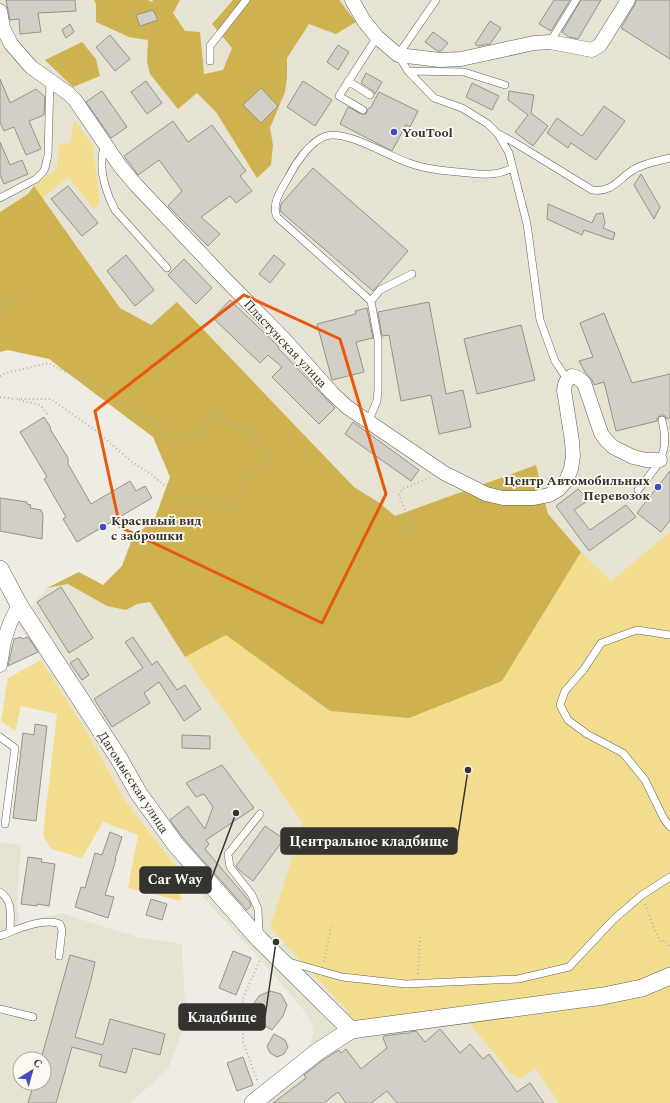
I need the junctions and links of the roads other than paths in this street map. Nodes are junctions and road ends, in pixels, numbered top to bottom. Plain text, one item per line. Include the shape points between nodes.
1 (246, 0) edge
2 (352, 0) edge
3 (436, 0) edge
4 (576, 0) edge
5 (628, 0) edge
6 (0, 11) edge
7 (377, 37) junction
8 (550, 42) junction
9 (398, 55) junction
10 (210, 61) dead end
11 (408, 71) junction
12 (50, 80) junction
13 (348, 81) junction
14 (505, 85) dead end
15 (370, 95) dead end
16 (363, 110) dead end
17 (498, 134) junction
18 (104, 144) junction
19 (670, 158) edge
20 (513, 168) junction
21 (0, 198) edge
22 (167, 268) dead end
23 (412, 274) dead end
24 (371, 301) junction
25 (567, 379) junction
26 (662, 420) dead end
27 (368, 422) junction
28 (660, 460) junction
29 (638, 490) dead end
30 (0, 570) edge
31 (19, 605) junction
32 (670, 635) edge
33 (0, 665) edge
34 (0, 737) edge
35 (260, 814) dead end
36 (5, 824) dead end
37 (670, 827) edge
38 (670, 877) edge
39 (0, 892) edge
40 (10, 932) junction
41 (0, 936) edge
42 (264, 943) junction
43 (59, 956) dead end
44 (282, 960) junction
45 (670, 976) edge
46 (0, 1009) edge
47 (33, 1017) dead end
48 (351, 1030) junction
49 (253, 1103) edge

1 - 10 lane via 210,46
2 - 7 street
3 - 9 lane
4 - 8 lane
5 - 8 street via 600,45 592,50
6 - 12 street, Пластунская улица via 3,28 11,44 31,67
7 - 9 street
7 - 13 lane
8 - 9 street via 461,59 440,60
9 - 11 lane
11 - 14 lane via 464,72
11 - 17 lane via 434,98 462,108 488,124
12 - 18 street, Пластунская улица via 75,100
12 - 21 lane via 48,155 45,168 36,179
13 - 15 lane
13 - 16 lane via 338,96
17 - 19 lane via 592,190 610,189 633,170
17 - 20 lane via 509,153
18 - 22 lane via 102,172 115,210
18 - 27 street, Пластунская улица via 136,185 284,339 332,393
20 - 24 lane via 488,175 436,170 409,163 349,137 336,135 315,142 288,177 276,201 275,212 278,218
20 - 25 lane via 527,224 540,320 555,361
23 - 24 lane via 380,290
24 - 27 lane via 378,340 378,390 377,401
25 - 27 street, Пластунская улица via 564,390 572,441 571,469 566,481 549,495 534,498 503,498 486,494 444,473
25 - 28 street via 572,376 584,383 601,433 613,447 633,457
26 - 28 lane via 665,434
28 - 29 lane
30 - 31 street, Дагомысская улица
31 - 33 street via 10,623
31 - 42 street, Дагомысская улица via 118,757 139,794 176,845
32 - 37 lane via 637,630 601,643 565,691 560,705 568,720 587,734 623,752 645,780
34 - 36 lane via 16,748
35 - 42 lane via 228,854 230,867 252,895 258,909
38 - 44 lane via 642,895 569,967 518,979 406,984 342,977
39 - 40 lane via 8,899 10,906
40 - 41 lane
40 - 43 lane via 29,925 55,922 60,924 62,930
42 - 44 street, Дагомысская улица
44 - 48 street, Дагомысская улица
45 - 48 street via 642,988 603,996
46 - 47 lane
48 - 49 street via 317,1052

